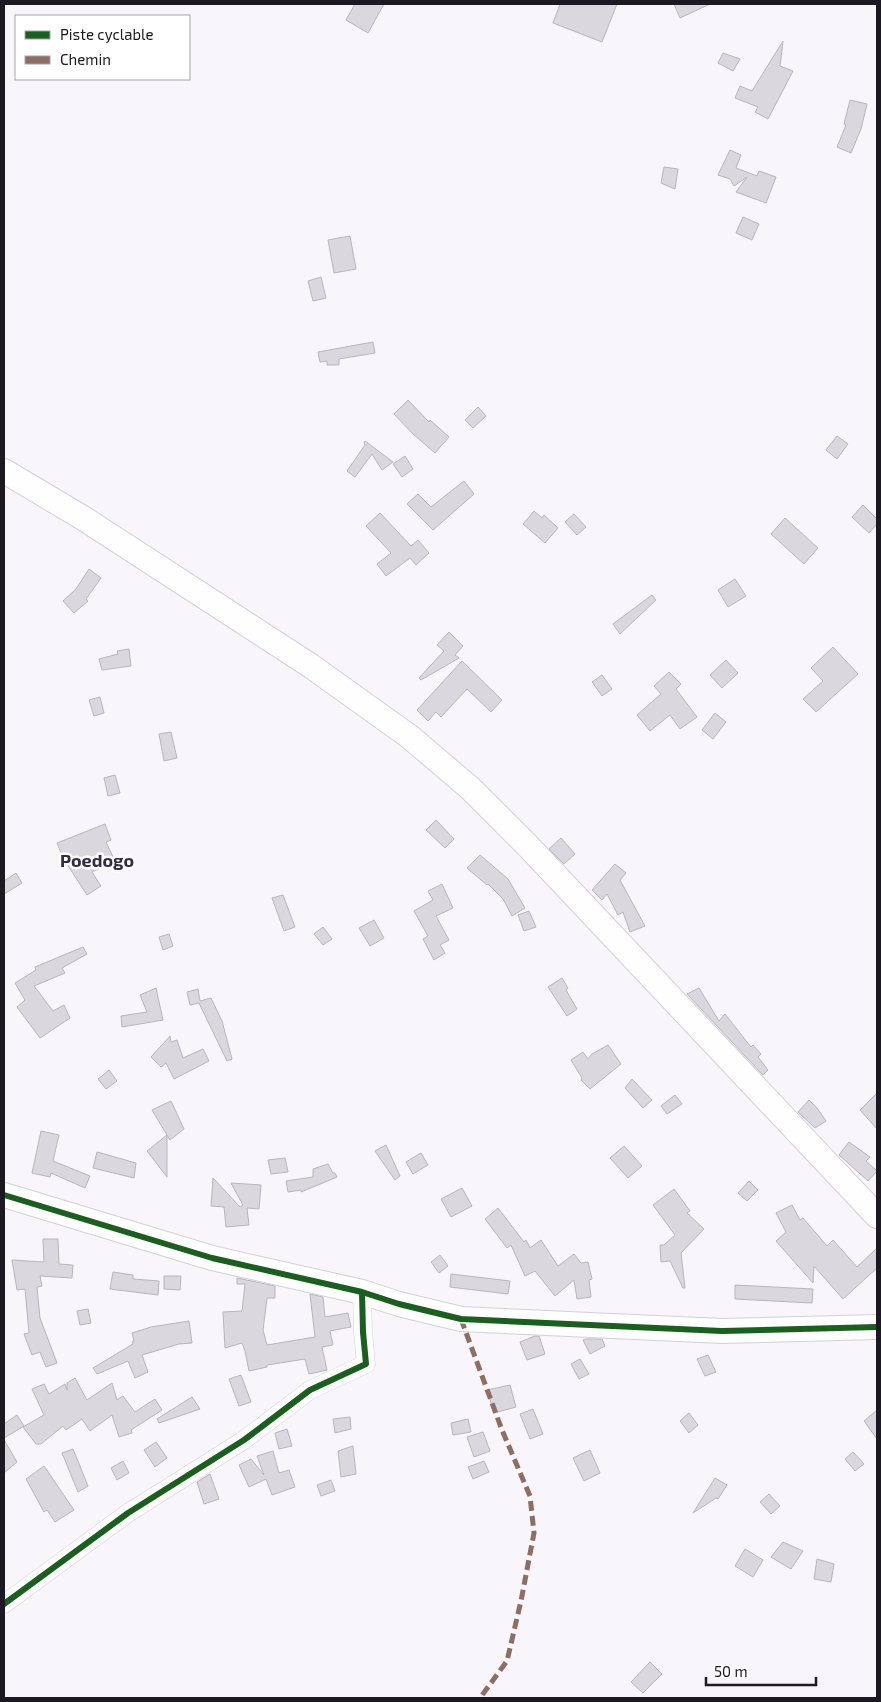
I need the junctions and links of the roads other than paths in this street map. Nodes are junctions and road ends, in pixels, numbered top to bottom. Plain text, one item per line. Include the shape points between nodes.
1 (4, 472) edge
2 (4, 1195) edge
3 (877, 1216) edge
4 (362, 1292) junction
5 (877, 1327) edge
6 (4, 1604) edge

1 - 3 main road via 83,518 311,666 410,737 470,788
2 - 4 main road via 212,1258
4 - 5 main road via 461,1319 722,1331
4 - 6 street via 366,1364 310,1390 244,1440 128,1513

